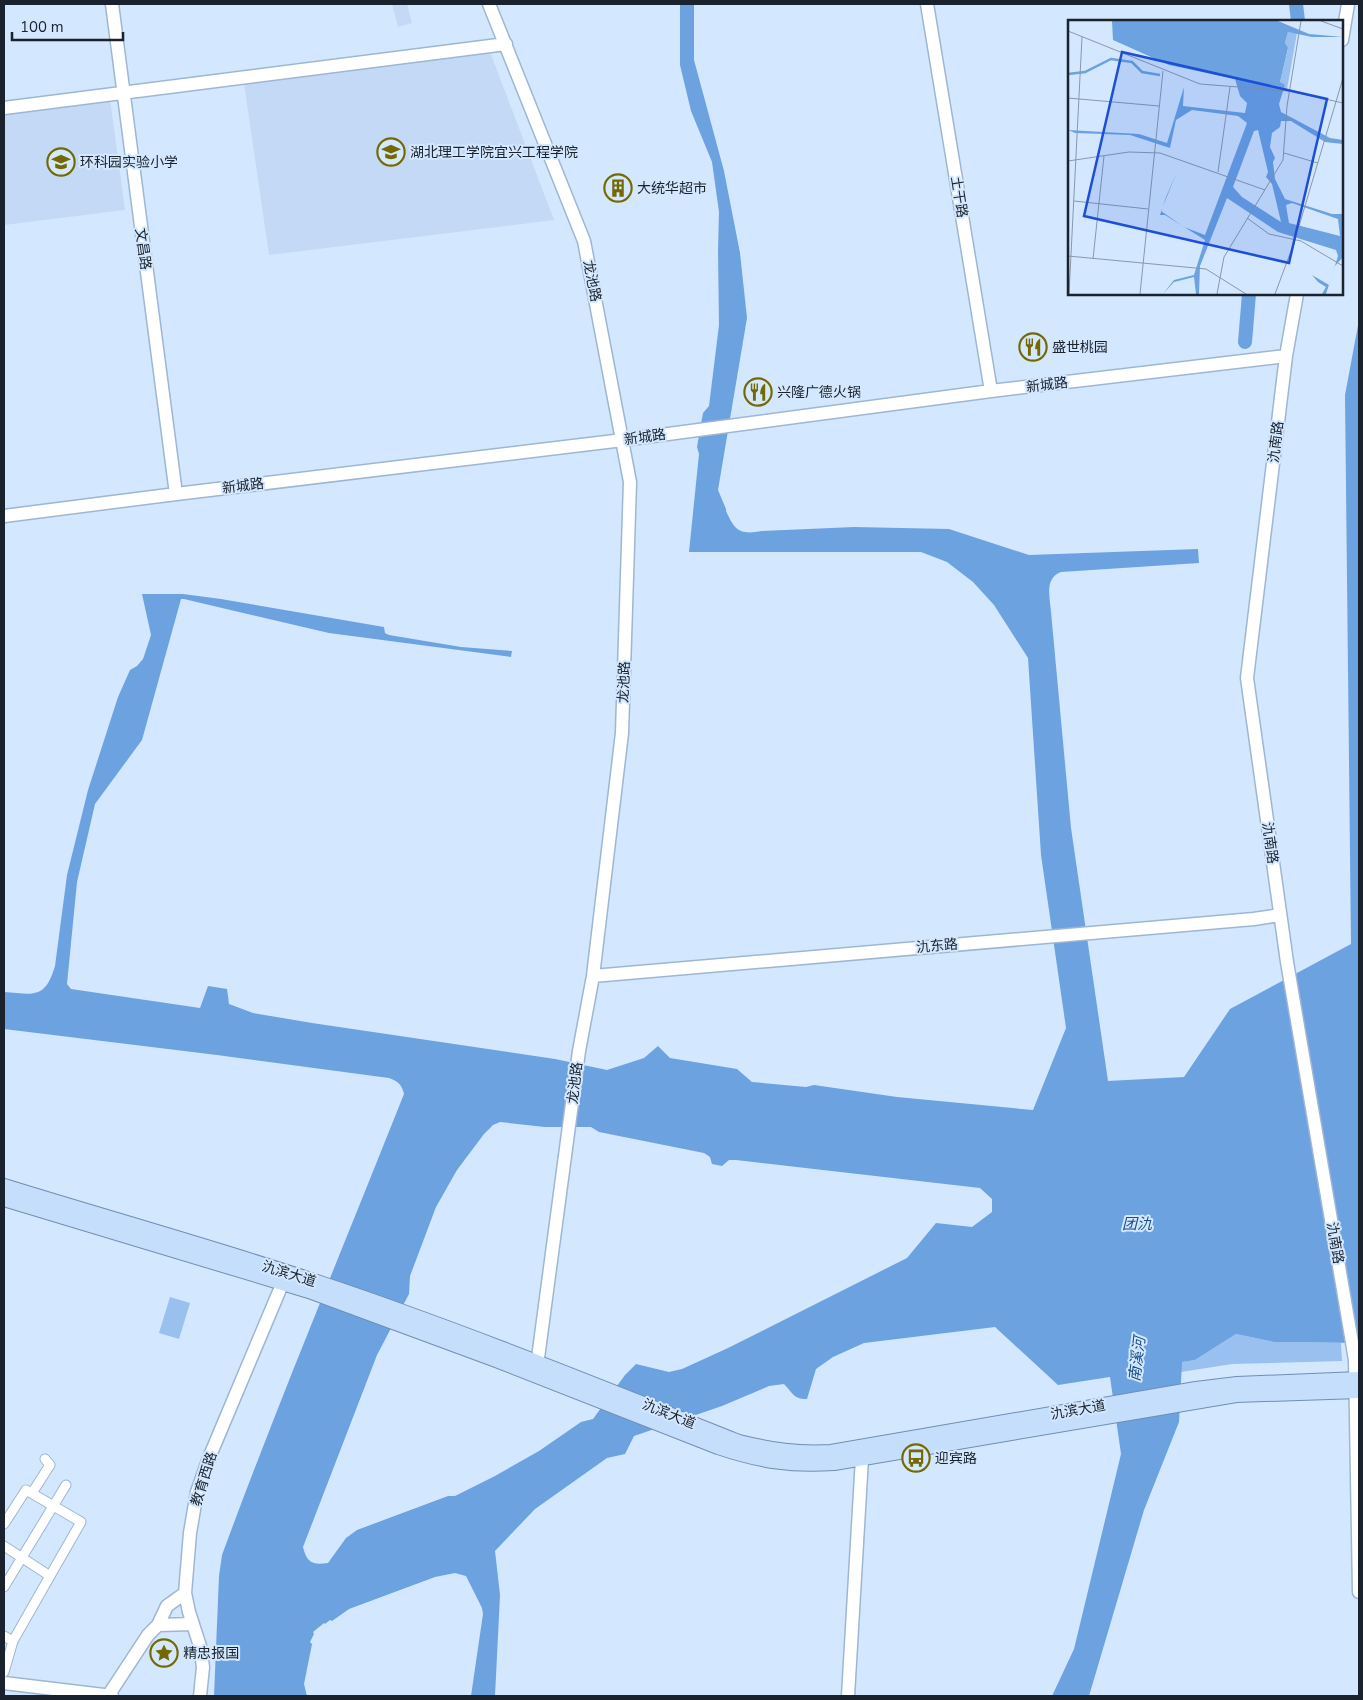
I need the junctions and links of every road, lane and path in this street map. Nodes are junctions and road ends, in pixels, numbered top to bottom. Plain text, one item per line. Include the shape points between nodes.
1 (112, 4) edge
2 (490, 4) edge
3 (927, 4) edge
4 (936, 4) edge
5 (1348, 4) edge
6 (1343, 34) edge
7 (506, 44) junction
8 (123, 92) junction
9 (4, 108) edge
10 (1297, 295) edge
11 (1286, 356) junction
12 (995, 391) junction
13 (623, 440) junction
14 (176, 494) junction
15 (4, 516) edge
16 (1280, 915) junction
17 (593, 976) junction
18 (4, 1186) edge
19 (4, 1198) edge
20 (284, 1278) junction
21 (536, 1370) junction
22 (1357, 1385) edge
23 (1111, 1409) junction
24 (702, 1435) junction
25 (862, 1458) junction
26 (45, 1459) dead end
27 (66, 1485) dead end
28 (32, 1493) junction
29 (53, 1506) junction
30 (4, 1524) edge
31 (4, 1546) edge
32 (22, 1558) junction
33 (50, 1576) junction
34 (4, 1587) edge
35 (1359, 1592) edge
36 (185, 1593) junction
37 (193, 1624) junction
38 (158, 1625) junction
39 (4, 1636) edge
40 (12, 1641) junction
41 (4, 1672) edge
42 (4, 1683) edge
43 (76, 1694) edge
44 (110, 1696) edge
45 (200, 1696) edge
46 (848, 1696) edge

1 - 8 street, 文昌路
2 - 7 street, 龙池路
3 - 12 street, 土干路
4 - 12 street, 土干路
5 - 6 street
7 - 8 street
7 - 13 street, 龙池路 via 584,241
8 - 9 street
8 - 14 street, 文昌路
10 - 11 street, 氿南路
11 - 12 street, 新城路
11 - 16 street, 氿南路 via 1248,678
12 - 13 street, 新城路
13 - 14 street, 新城路
13 - 17 street, 龙池路 via 630,482 622,732
14 - 15 street, 新城路
16 - 17 street, 氿东路
16 - 22 street, 氿南路
17 - 21 street, 龙池路 via 578,1051
18 - 20 main road, 氿滨大道
19 - 20 main road, 氿滨大道
20 - 21 main road, 氿滨大道
20 - 36 street, 教育西路 via 197,1492
21 - 24 main road, 氿滨大道
22 - 23 main road, 氿滨大道 via 1196,1395
22 - 35 street, 氿南路
23 - 24 main road, 氿滨大道 via 804,1454
23 - 25 main road, 氿滨大道
24 - 25 main road, 氿滨大道 via 747,1457 772,1463 806,1465
25 - 46 street
26 - 28 street via 50,1465
27 - 29 street
28 - 29 street
28 - 30 street via 26,1490
29 - 32 street
29 - 33 street via 81,1522
31 - 32 street
32 - 33 street
32 - 34 street
33 - 40 street
36 - 37 street, 教育西路
36 - 38 street via 167,1606
37 - 38 street
37 - 45 street, 教育西路 via 203,1667
38 - 44 street via 148,1635
39 - 40 street
40 - 41 street
42 - 43 street
43 - 44 street

